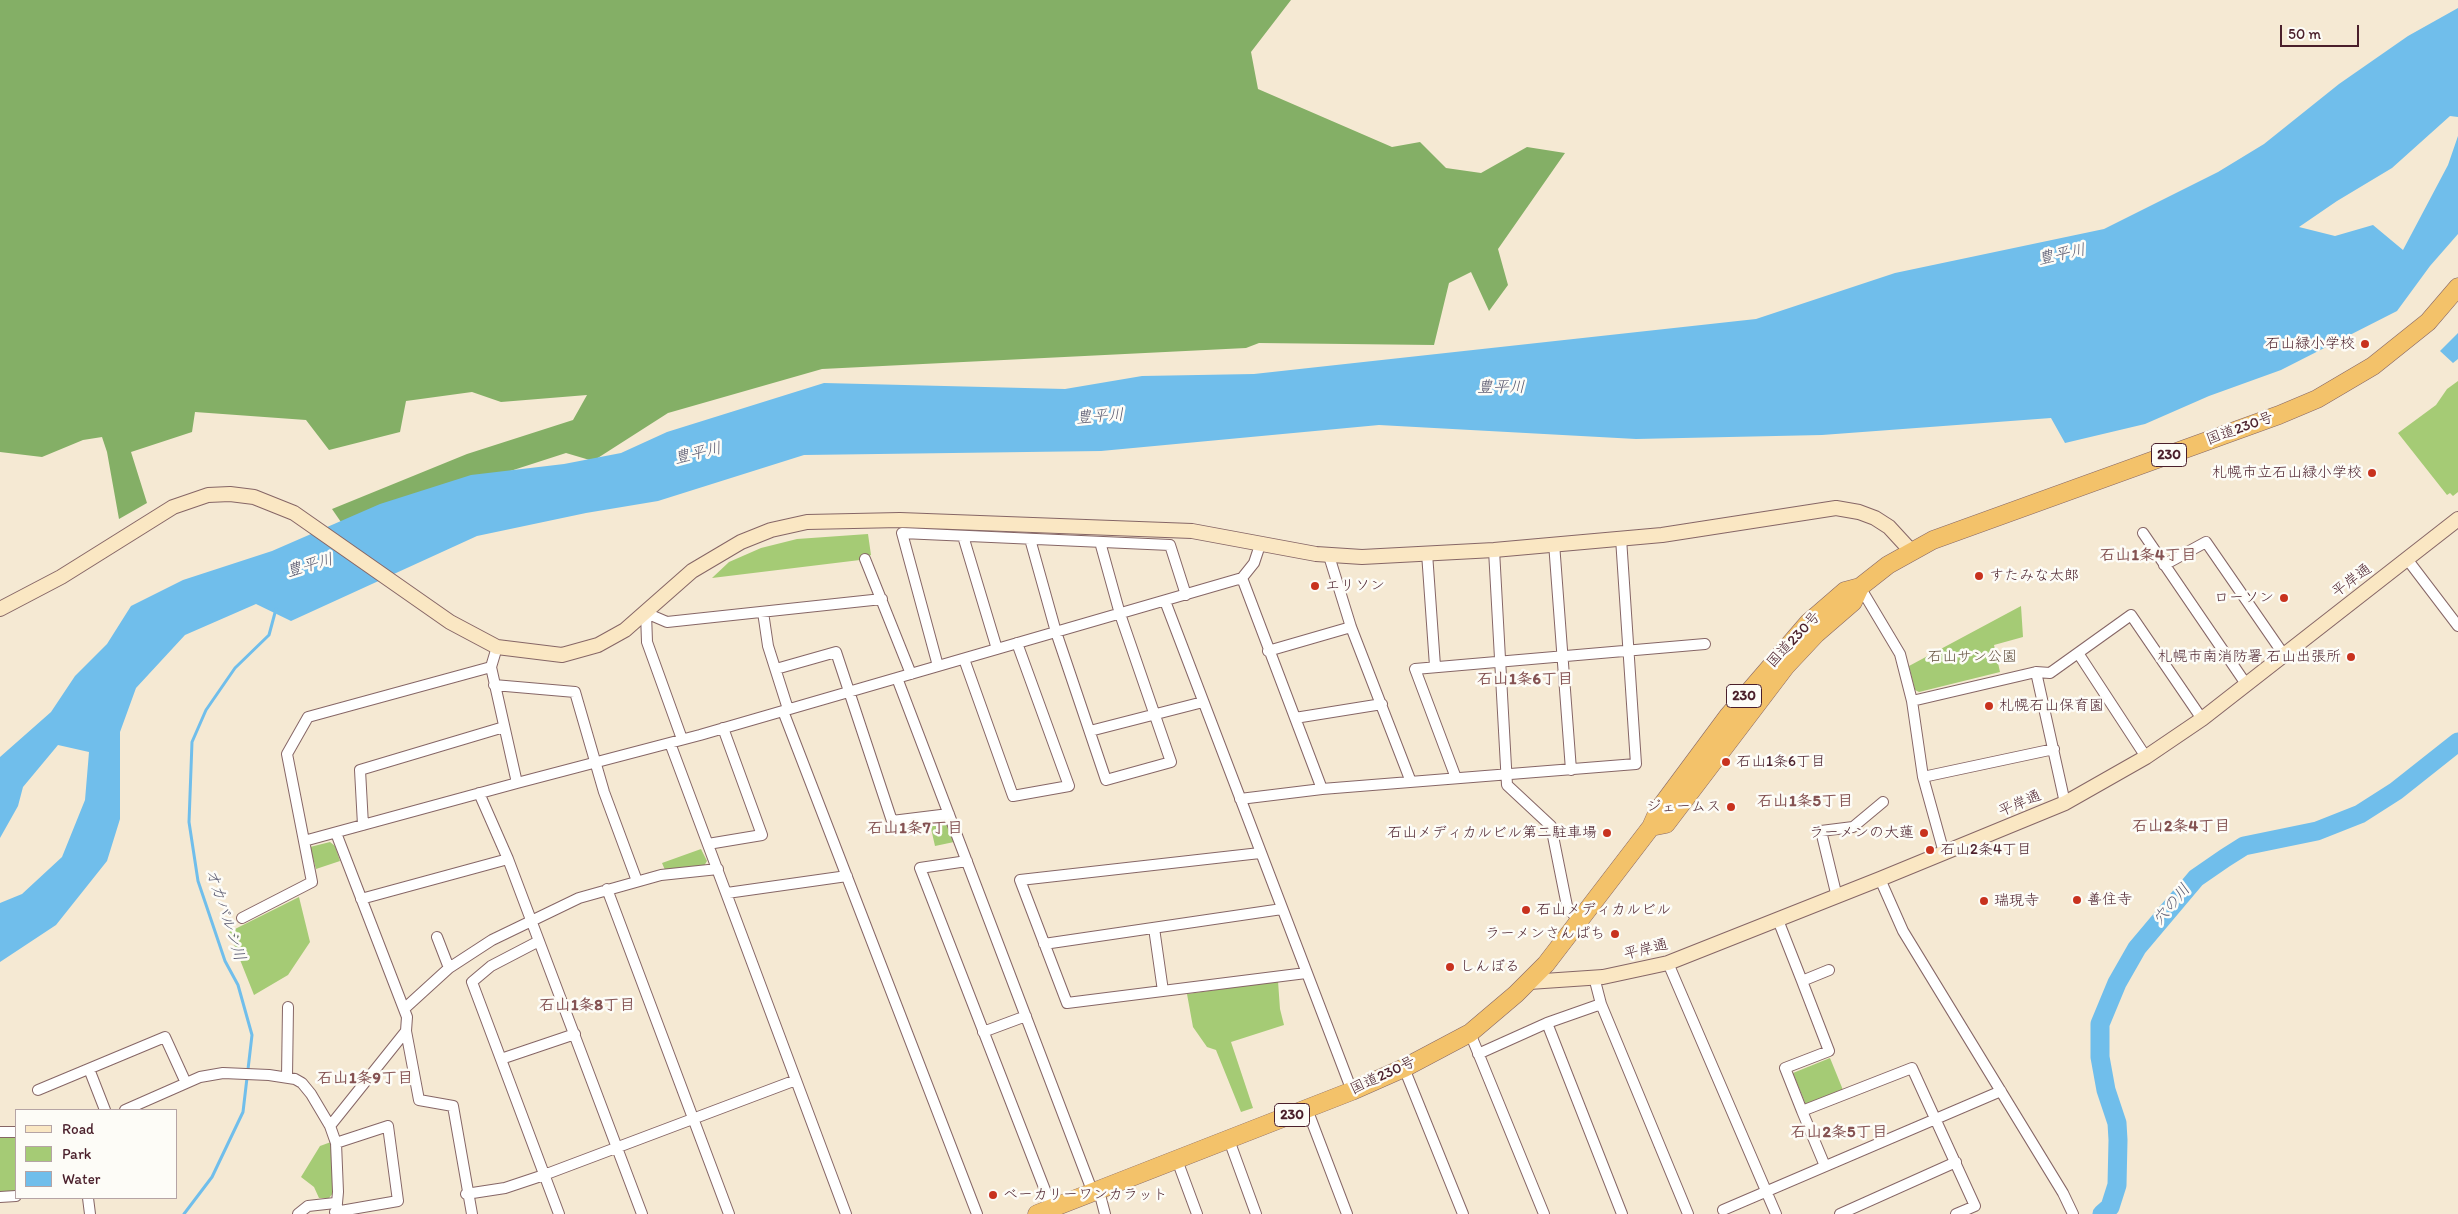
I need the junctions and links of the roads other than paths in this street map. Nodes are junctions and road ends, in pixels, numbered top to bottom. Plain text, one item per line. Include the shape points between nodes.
1 (2457, 288) edge
2 (2458, 519) edge
3 (2143, 533) dead end
4 (963, 536) junction
5 (1030, 538) junction
6 (1621, 538) junction
7 (1100, 542) junction
8 (1554, 543) junction
9 (1260, 545) junction
10 (1494, 550) junction
11 (1912, 552) junction
12 (1427, 553) junction
13 (1329, 556) junction
14 (866, 559) dead end
15 (2407, 559) junction
16 (2164, 565) junction
17 (1242, 578) junction
18 (1860, 587) junction
19 (1186, 595) junction
20 (882, 600) junction
21 (1165, 601) junction
22 (0, 609) edge
23 (763, 612) junction
24 (646, 613) junction
25 (1120, 614) junction
26 (2458, 626) edge
27 (1351, 627) junction
28 (1056, 632) junction
29 (1018, 643) junction
30 (1705, 644) dead end
31 (497, 647) junction
32 (997, 649) junction
33 (1629, 650) junction
34 (1268, 651) junction
35 (2078, 653) junction
36 (2284, 654) junction
37 (1562, 656) junction
38 (964, 659) junction
39 (1499, 662) junction
40 (938, 666) junction
41 (1435, 666) junction
42 (491, 667) junction
43 (776, 669) junction
44 (2036, 672) junction
45 (911, 674) junction
46 (897, 678) junction
47 (2246, 684) junction
48 (494, 685) junction
49 (849, 692) junction
50 (1912, 701) junction
51 (1203, 702) junction
52 (1382, 704) junction
53 (786, 710) junction
54 (1154, 714) junction
55 (1295, 718) junction
56 (2202, 719) junction
57 (504, 727) junction
58 (723, 728) junction
59 (1090, 730) junction
60 (682, 739) junction
61 (670, 743) junction
62 (2054, 749) junction
63 (2146, 757) junction
64 (595, 762) junction
65 (1571, 770) junction
66 (1506, 775) junction
67 (1923, 777) junction
68 (1456, 778) junction
69 (1411, 782) junction
70 (517, 783) junction
71 (1322, 789) junction
72 (479, 793) junction
73 (1240, 800) junction
74 (1883, 802) dead end
75 (2065, 803) junction
76 (949, 814) junction
77 (363, 825) junction
78 (336, 833) junction
79 (304, 842) junction
80 (708, 844) junction
81 (1260, 853) junction
82 (1944, 853) junction
83 (508, 859) junction
84 (967, 861) junction
85 (718, 869) junction
86 (847, 876) junction
87 (1880, 879) junction
88 (637, 881) junction
89 (607, 889) junction
90 (726, 893) junction
91 (1837, 897) junction
92 (361, 899) junction
93 (1282, 909) junction
94 (242, 918) dead end
95 (531, 920) junction
96 (1778, 920) junction
97 (1579, 922) junction
98 (1154, 928) junction
99 (437, 937) dead end
100 (539, 941) junction
101 (1044, 944) junction
102 (1668, 962) junction
103 (449, 968) junction
104 (1829, 970) dead end
105 (1306, 973) junction
106 (1594, 977) junction
107 (1802, 981) junction
108 (1529, 982) junction
109 (1163, 991) junction
110 (1601, 1004) junction
111 (288, 1007) dead end
112 (404, 1009) junction
113 (1026, 1016) junction
114 (1547, 1023) junction
115 (406, 1031) junction
116 (983, 1032) junction
117 (1470, 1032) junction
118 (575, 1034) junction
119 (1478, 1054) junction
120 (501, 1059) junction
121 (1404, 1068) junction
122 (89, 1069) junction
123 (287, 1077) junction
124 (796, 1080) junction
125 (186, 1083) junction
126 (38, 1090) dead end
127 (1352, 1091) junction
128 (2001, 1091) junction
129 (105, 1109) edge
130 (127, 1109) edge
131 (1307, 1109) junction
132 (1802, 1111) junction
133 (693, 1118) junction
134 (1936, 1119) junction
135 (330, 1126) junction
136 (0, 1132) edge
137 (15, 1132) edge
138 (1229, 1140) junction
139 (336, 1143) junction
140 (617, 1147) junction
141 (1177, 1160) junction
142 (1956, 1162) junction
143 (1825, 1166) junction
144 (544, 1175) junction
145 (1767, 1191) junction
146 (1096, 1192) junction
147 (466, 1194) junction
148 (15, 1196) edge
149 (0, 1197) edge
150 (88, 1199) edge
151 (335, 1210) edge
152 (1723, 1210) dead end
153 (1044, 1211) edge
154 (90, 1214) edge
155 (298, 1214) edge
156 (472, 1214) edge
157 (559, 1214) edge
158 (642, 1214) edge
159 (729, 1214) edge
160 (846, 1214) edge
161 (977, 1214) edge
162 (1105, 1214) edge
163 (1197, 1214) edge
164 (1256, 1214) edge
165 (1347, 1214) edge
166 (1463, 1214) edge
167 (1544, 1214) edge
168 (1622, 1214) edge
169 (1688, 1214) edge
170 (1776, 1214) edge
171 (1840, 1214) edge
172 (1956, 1214) edge
173 (2073, 1214) edge

1 - 11 highway, 国道230号 / 230 via 2428,322 2373,366 2317,399 1933,540
2 - 15 street, 平岸通
3 - 16 street
4 - 5 street
4 - 32 street
4 - 40 street via 902,533
5 - 7 street
5 - 28 street
6 - 8 street
6 - 11 street via 1836,508 1875,518
6 - 33 street
7 - 19 street via 1170,545
7 - 25 street
8 - 10 street
8 - 37 street
9 - 13 street
9 - 17 street via 1254,563
9 - 24 street via 1192,531 900,520 807,522 771,530 741,542 692,572
10 - 12 street
10 - 39 street
11 - 18 highway, 国道230号 / 230 via 1888,565
12 - 13 street
12 - 41 street
13 - 27 street
14 - 20 street
15 - 26 street
15 - 36 street, 平岸通
16 - 36 street via 2206,542
16 - 47 street
17 - 19 street
17 - 34 street
18 - 50 street via 1900,654
18 - 97 highway, 国道230号 / 230 via 1845,590 1774,660 1659,808 1651,827
19 - 21 street
20 - 23 street
20 - 45 street
21 - 25 street
21 - 51 street
22 - 31 street via 61,577 172,507 208,495 230,494 254,497 303,518 450,622
23 - 24 street via 667,622
23 - 43 street via 768,646
24 - 31 street via 625,630 580,651 562,654
24 - 60 street via 647,642
25 - 28 street
25 - 54 street
27 - 34 street
27 - 52 street
28 - 29 street
28 - 59 street
29 - 32 street
29 - 38 street via 1069,786 1013,796
30 - 33 street
31 - 42 street
32 - 38 street
33 - 37 street
33 - 65 street via 1636,764
34 - 55 street
35 - 44 street via 2050,673
35 - 56 street via 2131,615
35 - 63 street
36 - 47 street, 平岸通
37 - 39 street
37 - 65 street
38 - 40 street
39 - 41 street
39 - 66 street
40 - 45 street
41 - 68 street via 1415,669
42 - 48 street
42 - 79 street via 308,717 287,754
43 - 49 street via 836,652
43 - 53 street
44 - 50 street
44 - 62 street
45 - 46 street
46 - 49 street
46 - 76 street
47 - 56 street, 平岸通
48 - 57 street
48 - 64 street via 575,692
49 - 53 street
49 - 76 street via 892,821
50 - 67 street
51 - 54 street
51 - 73 street
52 - 55 street
52 - 69 street
53 - 58 street
53 - 86 street
54 - 59 street
54 - 59 street via 1171,762 1106,780
55 - 71 street
56 - 63 street, 平岸通
57 - 70 street
57 - 77 street via 360,770
58 - 60 street
58 - 80 street via 762,836
60 - 61 street
61 - 64 street
61 - 80 street
62 - 67 street
62 - 75 street
63 - 75 street, 平岸通
64 - 70 street
64 - 88 street
65 - 66 street
66 - 68 street
66 - 97 street via 1507,785 1551,826 1567,906
67 - 82 street
68 - 69 street
69 - 71 street
70 - 72 street
71 - 73 street
72 - 77 street
72 - 83 street
73 - 81 street
74 - 91 street via 1853,827 1821,831
75 - 82 street, 平岸通
76 - 84 street
77 - 78 street
78 - 79 street
78 - 92 street
79 - 94 street via 312,882
80 - 85 street
81 - 93 street
81 - 101 street via 1020,880
82 - 87 street, 平岸通
83 - 92 street
83 - 95 street
84 - 113 street
84 - 116 street via 920,868
85 - 88 street
85 - 90 street
86 - 90 street
86 - 161 street
87 - 91 street, 平岸通
87 - 128 street via 1902,931
88 - 89 street
89 - 95 street
89 - 133 street
90 - 124 street
91 - 96 street, 平岸通
92 - 112 street
93 - 98 street
93 - 105 street
95 - 100 street
95 - 103 street
96 - 102 street, 平岸通
96 - 107 street
97 - 108 highway, 国道230号 / 230
98 - 101 street
98 - 109 street
99 - 103 street
100 - 118 street
100 - 120 street via 491,966 472,982
101 - 109 street via 1067,1003
102 - 106 street, 平岸通
102 - 145 street
103 - 112 street
104 - 107 street
105 - 109 street
105 - 127 street
106 - 108 street, 平岸通
106 - 110 street
107 - 132 street via 1829,1051 1785,1068
108 - 117 highway, 国道230号 / 230
110 - 114 street
110 - 169 street
111 - 123 street
112 - 115 street
113 - 116 street
113 - 146 street
114 - 119 street
114 - 168 street
115 - 135 street
115 - 147 street via 419,1100 453,1106
116 - 153 street
117 - 119 street
117 - 121 highway, 国道230号 / 230
118 - 120 street
118 - 140 street
119 - 167 street
120 - 144 street
121 - 127 highway, 国道230号 / 230
121 - 166 street
122 - 125 street via 165,1037
122 - 126 street
122 - 129 street
123 - 125 street via 223,1073
123 - 135 street via 302,1083 312,1094
124 - 133 street
124 - 160 street
125 - 130 street
127 - 131 highway, 国道230号 / 230
128 - 134 street
128 - 173 street
131 - 138 highway, 国道230号 / 230
131 - 165 street
132 - 134 street via 1912,1068
132 - 143 street
133 - 140 street
133 - 159 street
134 - 142 street
134 - 143 street
135 - 139 street
136 - 137 street
138 - 141 highway, 国道230号 / 230
138 - 164 street
139 - 151 street via 338,1192
139 - 151 street via 388,1126 398,1201
140 - 144 street
140 - 158 street
141 - 146 highway, 国道230号 / 230
141 - 163 street
142 - 171 street
142 - 172 street via 1975,1206
143 - 145 street
144 - 147 street via 505,1188
144 - 157 street
145 - 152 street
145 - 170 street
146 - 153 highway, 国道230号 / 230
146 - 162 street
147 - 156 street
148 - 149 street
150 - 154 street
151 - 155 street via 308,1206

